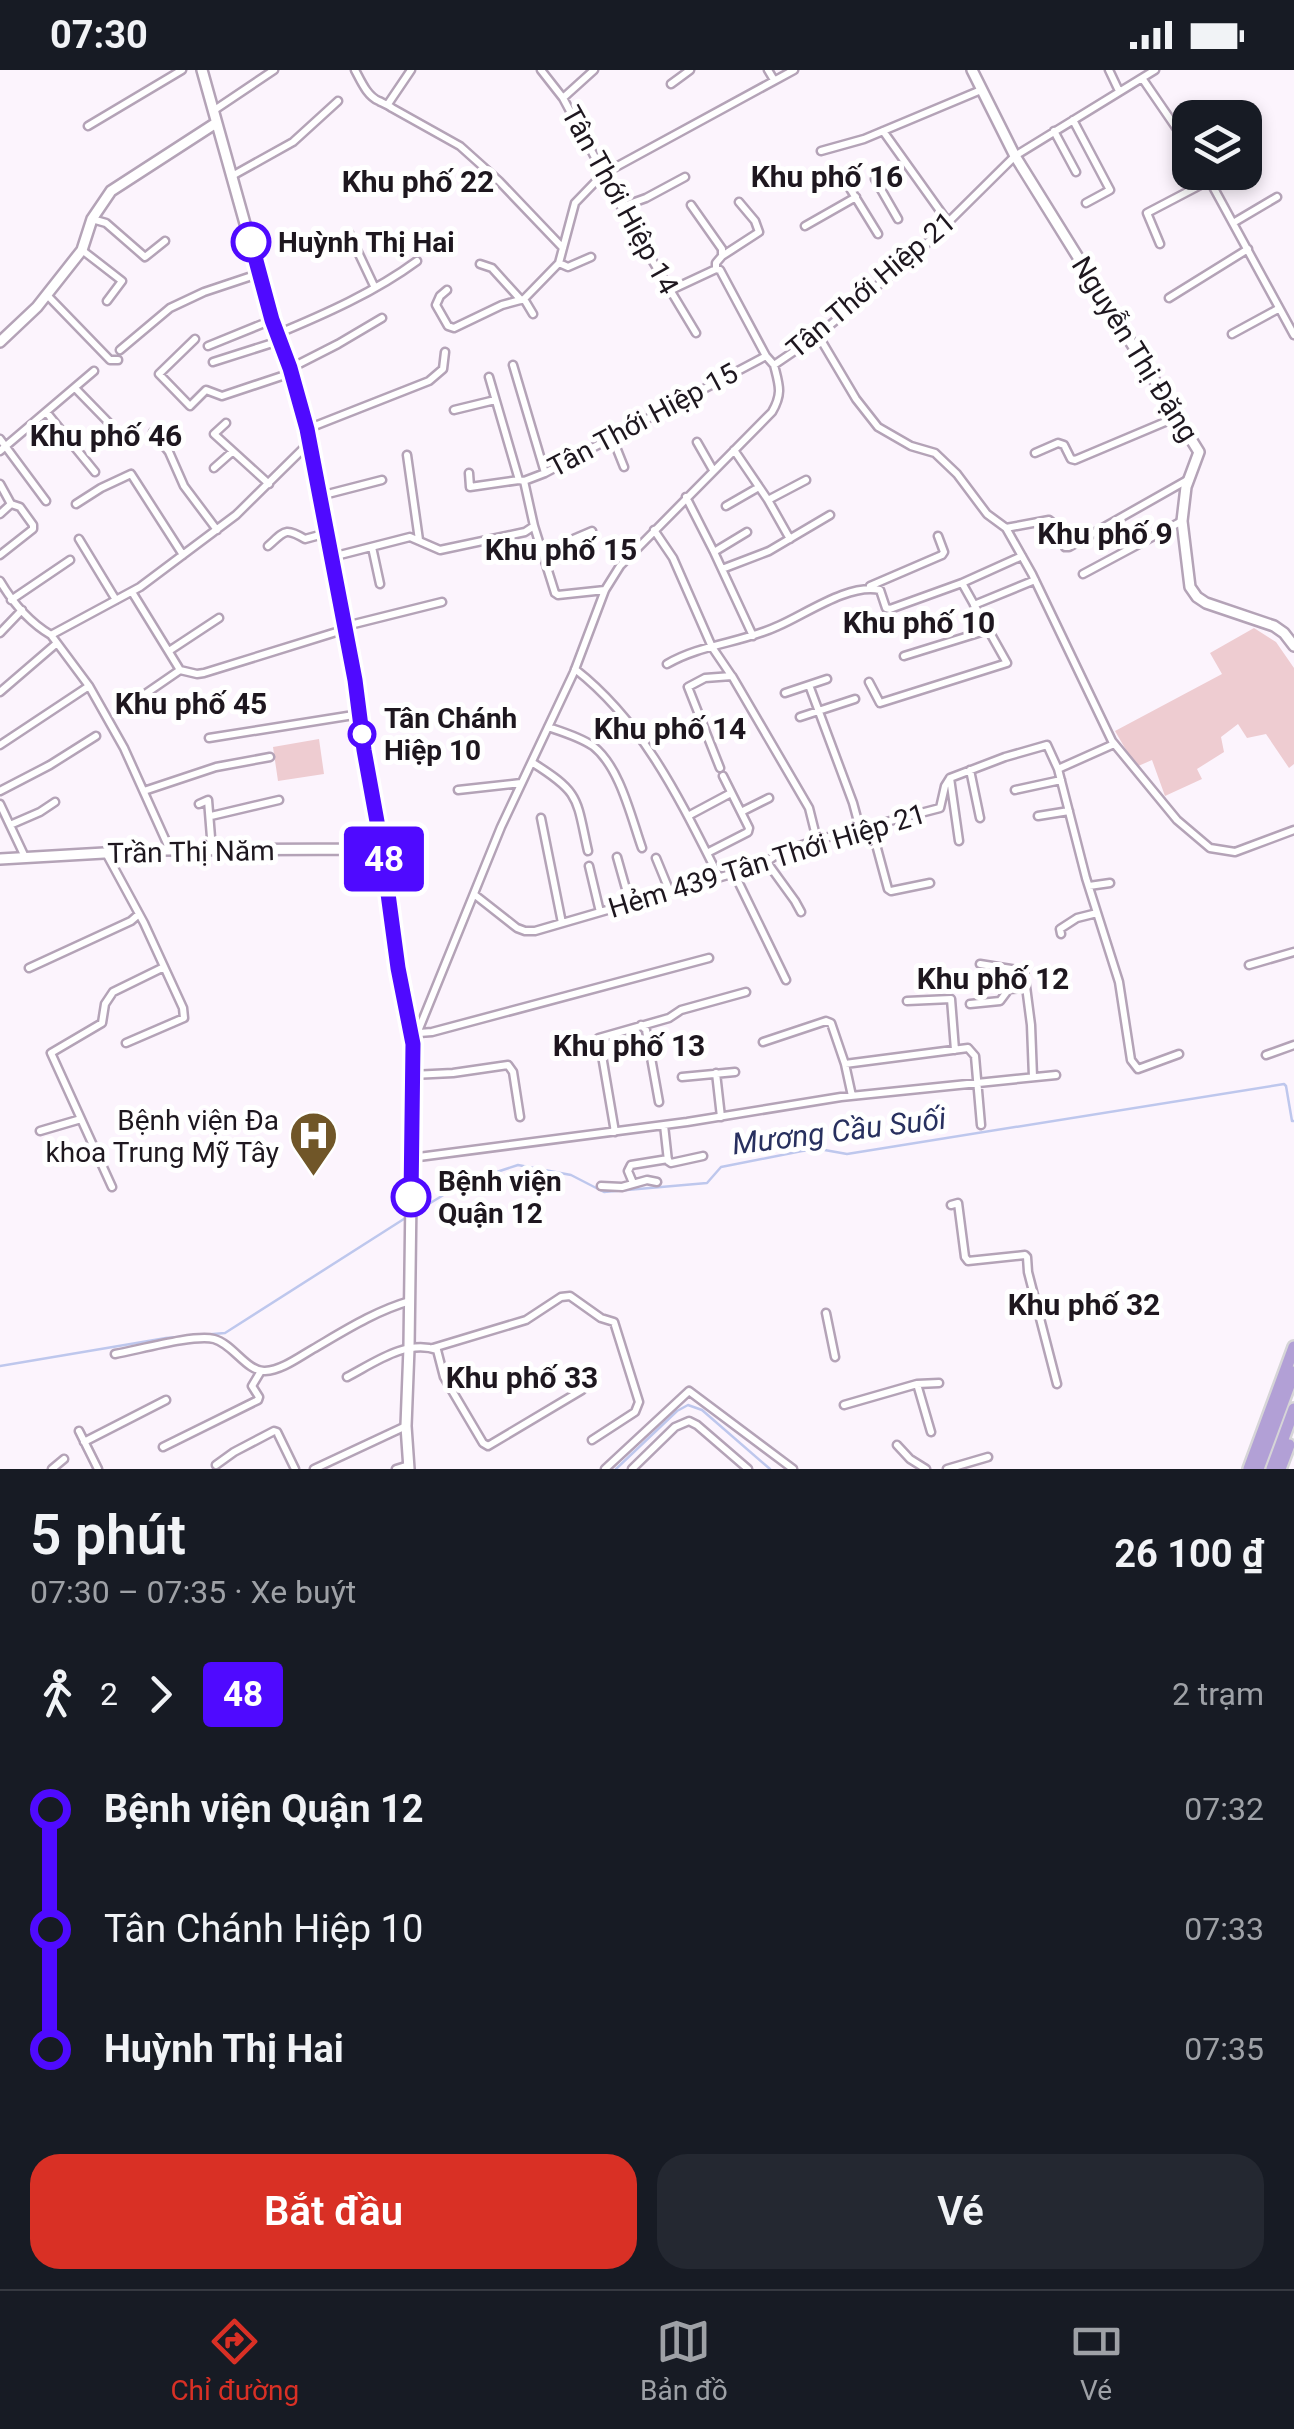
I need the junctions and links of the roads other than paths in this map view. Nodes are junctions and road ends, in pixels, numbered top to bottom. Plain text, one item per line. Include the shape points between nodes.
1 (182, 70) edge
2 (274, 70) edge
3 (355, 70) edge
4 (412, 70) edge
5 (540, 70) edge
6 (594, 70) edge
7 (690, 70) edge
8 (768, 70) edge
9 (794, 70) edge
10 (972, 70) edge
11 (1109, 70) edge
12 (1155, 70) edge
13 (204, 71) edge
14 (1142, 78) junction
15 (774, 80) junction
16 (671, 84) dead end
17 (981, 90) junction
18 (1119, 91) junction
19 (563, 98) junction
20 (338, 101) dead end
21 (388, 104) junction
22 (212, 112) junction
23 (1073, 120) junction
24 (1172, 122) edge
25 (216, 124) junction
26 (88, 126) dead end
27 (883, 131) junction
28 (1054, 131) junction
29 (821, 151) dead end
30 (1015, 156) junction
31 (1076, 172) dead end
32 (603, 174) junction
33 (231, 176) junction
34 (685, 177) dead end
35 (875, 179) dead end
36 (846, 182) dead end
37 (1185, 190) edge
38 (1215, 190) edge
39 (1277, 197) dead end
40 (856, 198) junction
41 (738, 202) dead end
42 (1086, 203) dead end
43 (691, 205) dead end
44 (621, 207) junction
45 (92, 219) junction
46 (898, 219) dead end
47 (948, 222) junction
48 (1233, 223) junction
49 (805, 226) dead end
50 (349, 233) dead end
51 (878, 234) dead end
52 (165, 241) dead end
53 (1160, 244) dead end
54 (563, 248) junction
55 (1248, 249) junction
56 (82, 250) junction
57 (591, 256) dead end
58 (722, 256) junction
59 (417, 261) dead end
60 (559, 263) junction
61 (480, 264) dead end
62 (716, 269) junction
63 (260, 274) junction
64 (374, 288) junction
65 (447, 290) dead end
66 (671, 290) junction
67 (46, 295) junction
68 (1169, 298) dead end
69 (522, 300) junction
70 (107, 301) dead end
71 (1278, 309) junction
72 (533, 314) dead end
73 (382, 318) dead end
74 (272, 320) junction
75 (696, 332) dead end
76 (1232, 334) dead end
77 (818, 335) junction
78 (1294, 335) edge
79 (278, 337) junction
80 (194, 340) dead end
81 (0, 342) edge
82 (208, 346) dead end
83 (120, 350) dead end
84 (446, 352) dead end
85 (766, 356) junction
86 (118, 360) dead end
87 (213, 362) dead end
88 (774, 365) junction
89 (512, 366) dead end
90 (290, 371) junction
91 (94, 372) dead end
92 (489, 377) dead end
93 (75, 388) junction
94 (496, 400) junction
95 (454, 410) dead end
96 (47, 413) junction
97 (1177, 416) junction
98 (226, 423) dead end
99 (112, 426) dead end
100 (307, 429) junction
101 (153, 432) dead end
102 (612, 437) junction
103 (310, 442) junction
104 (697, 442) dead end
105 (2, 445) edge
106 (734, 450) junction
107 (232, 452) junction
108 (1034, 452) dead end
109 (407, 455) dead end
110 (624, 467) dead end
111 (214, 468) dead end
112 (713, 470) junction
113 (95, 472) dead end
114 (470, 473) dead end
115 (545, 473) junction
116 (1189, 479) junction
117 (382, 480) dead end
118 (521, 480) junction
119 (806, 480) dead end
120 (0, 484) edge
121 (268, 484) junction
122 (759, 487) junction
123 (320, 496) junction
124 (686, 497) junction
125 (768, 500) junction
126 (46, 501) dead end
127 (10, 504) junction
128 (76, 504) dead end
129 (726, 506) dead end
130 (0, 514) edge
131 (830, 515) dead end
132 (1182, 522) junction
133 (534, 526) junction
134 (1006, 528) junction
135 (216, 530) junction
136 (654, 530) junction
137 (592, 531) dead end
138 (748, 532) dead end
139 (327, 533) junction
140 (938, 536) dead end
141 (79, 539) dead end
142 (790, 539) junction
143 (419, 540) junction
144 (268, 546) dead end
145 (372, 547) junction
146 (543, 552) junction
147 (714, 552) junction
148 (0, 555) edge
149 (183, 555) junction
150 (1022, 556) junction
151 (331, 557) junction
152 (70, 560) dead end
153 (722, 569) junction
154 (1083, 574) dead end
155 (1035, 580) junction
156 (962, 583) junction
157 (380, 584) dead end
158 (1, 587) edge
159 (868, 587) junction
160 (605, 590) junction
161 (132, 592) junction
162 (11, 600) junction
163 (116, 600) junction
164 (442, 602) dead end
165 (974, 604) junction
166 (22, 610) junction
167 (219, 618) dead end
168 (346, 627) junction
169 (988, 630) junction
170 (0, 633) edge
171 (51, 635) junction
172 (752, 636) junction
173 (58, 644) junction
174 (1294, 646) edge
175 (712, 647) junction
176 (170, 650) junction
177 (904, 656) dead end
178 (667, 664) dead end
179 (575, 669) junction
180 (180, 670) junction
181 (732, 676) junction
182 (827, 679) dead end
183 (869, 682) dead end
184 (810, 684) junction
185 (89, 686) junction
186 (0, 692) edge
187 (785, 693) dead end
188 (855, 700) dead end
189 (135, 701) dead end
190 (819, 711) junction
191 (360, 714) junction
192 (800, 717) dead end
193 (548, 727) junction
194 (96, 736) dead end
195 (208, 738) dead end
196 (1114, 744) junction
197 (0, 745) edge
198 (270, 757) dead end
199 (533, 763) junction
200 (1058, 769) junction
201 (970, 770) junction
202 (950, 778) junction
203 (1061, 780) junction
204 (522, 783) junction
205 (458, 790) dead end
206 (1015, 790) dead end
207 (0, 791) edge
208 (144, 791) junction
209 (731, 793) junction
210 (770, 798) dead end
211 (279, 800) dead end
212 (55, 802) dead end
213 (0, 804) edge
214 (198, 804) dead end
215 (1069, 811) junction
216 (740, 812) junction
217 (210, 816) junction
218 (688, 816) junction
219 (1038, 816) dead end
220 (541, 818) dead end
221 (980, 818) dead end
222 (10, 825) junction
223 (871, 826) junction
224 (860, 829) junction
225 (1294, 830) edge
226 (817, 840) junction
227 (959, 841) dead end
228 (642, 848) dead end
229 (382, 849) junction
230 (170, 850) junction
231 (212, 851) junction
232 (588, 851) dead end
233 (707, 852) junction
234 (106, 853) junction
235 (25, 857) junction
236 (616, 857) dead end
237 (0, 858) edge
238 (656, 858) dead end
239 (766, 861) junction
240 (589, 866) dead end
241 (734, 873) junction
242 (719, 877) junction
243 (930, 883) dead end
244 (1110, 883) dead end
245 (1089, 886) junction
246 (670, 892) junction
247 (475, 895) junction
248 (630, 903) junction
249 (600, 912) junction
250 (801, 912) dead end
251 (1098, 913) junction
252 (139, 914) junction
253 (562, 923) junction
254 (1061, 934) dead end
255 (1294, 952) edge
256 (708, 958) dead end
257 (980, 964) dead end
258 (1249, 965) dead end
259 (164, 967) junction
260 (29, 968) dead end
261 (786, 980) dead end
262 (1026, 988) junction
263 (746, 992) dead end
264 (907, 1002) dead end
265 (970, 1004) dead end
266 (641, 1025) junction
267 (419, 1033) junction
268 (763, 1042) dead end
269 (126, 1043) dead end
270 (413, 1044) junction
271 (1294, 1046) edge
272 (954, 1050) junction
273 (1179, 1054) dead end
274 (1266, 1055) dead end
275 (845, 1064) junction
276 (735, 1072) dead end
277 (716, 1074) junction
278 (412, 1075) junction
279 (1056, 1075) dead end
280 (682, 1076) dead end
281 (1033, 1077) junction
282 (978, 1083) junction
283 (852, 1096) junction
284 (658, 1102) dead end
285 (520, 1117) dead end
286 (721, 1117) junction
287 (81, 1119) junction
288 (664, 1125) junction
289 (981, 1125) dead end
290 (40, 1131) dead end
291 (616, 1132) junction
292 (703, 1156) dead end
293 (410, 1158) junction
294 (668, 1159) junction
295 (657, 1182) dead end
296 (632, 1184) junction
297 (601, 1186) dead end
298 (112, 1187) dead end
299 (951, 1204) dead end
300 (410, 1301) junction
301 (826, 1314) dead end
302 (1294, 1347) edge
303 (410, 1348) junction
304 (433, 1348) junction
305 (115, 1354) dead end
306 (835, 1357) dead end
307 (261, 1371) junction
308 (1294, 1372) edge
309 (347, 1378) dead end
310 (939, 1383) dead end
311 (917, 1384) junction
312 (1058, 1384) dead end
313 (582, 1390) dead end
314 (166, 1400) dead end
315 (844, 1405) dead end
316 (1294, 1409) edge
317 (406, 1426) junction
318 (79, 1431) dead end
319 (1294, 1431) edge
320 (932, 1432) dead end
321 (592, 1440) dead end
322 (84, 1442) junction
323 (897, 1445) dead end
324 (163, 1447) dead end
325 (988, 1457) dead end
326 (64, 1460) dead end
327 (409, 1467) edge
328 (215, 1468) edge
329 (52, 1469) edge
330 (98, 1469) edge
331 (294, 1469) edge
332 (314, 1469) edge
333 (396, 1469) edge
334 (604, 1469) edge
335 (632, 1469) edge
336 (748, 1469) edge
337 (794, 1469) edge
338 (926, 1469) edge
339 (946, 1469) edge
340 (1249, 1469) edge
341 (1258, 1469) edge
342 (1272, 1469) edge
343 (1280, 1469) edge

1 - 26 street
2 - 22 street
3 - 21 street via 376,100
4 - 21 street
5 - 19 street, Tân Thới Hiệp 14
6 - 19 street
7 - 16 street
8 - 15 street
9 - 15 street
10 - 17 street, Nguyễn Thị Đặng
11 - 18 street
12 - 14 street, Tân Thới Hiệp 21
13 - 22 street
14 - 18 street, Tân Thới Hiệp 21
14 - 24 street
15 - 32 street
17 - 27 street
17 - 30 street, Nguyễn Thị Đặng
18 - 23 street, Tân Thới Hiệp 21
19 - 32 street, Tân Thới Hiệp 14
20 - 33 street via 293,142
21 - 54 street via 460,146
22 - 25 street
23 - 28 street, Tân Thới Hiệp 21
23 - 42 street via 1110,190
25 - 33 street
25 - 45 street via 111,190
27 - 29 street
27 - 47 street
28 - 30 street, Tân Thới Hiệp 21
28 - 31 street
30 - 47 street, Tân Thới Hiệp 21
30 - 97 street, Nguyễn Thị Đặng
32 - 44 street, Tân Thới Hiệp 14
32 - 54 street via 575,203
33 - 63 street
34 - 44 street
35 - 46 street
36 - 40 street
37 - 53 street via 1146,213
38 - 48 street
39 - 48 street
40 - 49 street
40 - 51 street
41 - 58 street via 759,232
43 - 58 street
44 - 66 street, Tân Thới Hiệp 14
45 - 52 street via 106,222 146,257
45 - 56 street
47 - 77 street, Tân Thới Hiệp 21
48 - 55 street
50 - 64 street
54 - 60 street
55 - 68 street
55 - 71 street
56 - 67 street
56 - 70 street via 122,281
57 - 60 street via 568,267
58 - 62 street
59 - 64 street
60 - 69 street
61 - 69 street
62 - 66 street
62 - 85 street
63 - 74 street
63 - 83 street via 170,308
64 - 79 street
65 - 69 street via 436,305 454,328
66 - 75 street, Tân Thới Hiệp 14
67 - 81 street
67 - 86 street
69 - 72 street
71 - 76 street
71 - 78 street
73 - 90 street
74 - 79 street
74 - 82 street
77 - 88 street, Tân Thới Hiệp 21
77 - 134 street via 878,428 935,453
79 - 87 street
79 - 90 street
80 - 90 street via 159,374 190,406 206,390 222,396
84 - 100 street via 443,370 429,380
85 - 88 street, Tân Thới Hiệp 15
85 - 102 street, Tân Thới Hiệp 15
88 - 106 street, Tân Thới Hiệp 21 via 779,400
89 - 115 street
90 - 100 street
91 - 93 street
92 - 94 street
93 - 96 street
93 - 99 street
94 - 95 street
94 - 118 street
96 - 105 street
96 - 113 street
97 - 108 street via 1075,460 1058,443
97 - 116 street, Nguyễn Thị Đặng via 1199,452
98 - 107 street via 214,434
100 - 103 street
101 - 135 street
102 - 110 street
102 - 115 street, Tân Thới Hiệp 15
103 - 121 street
103 - 123 street
104 - 112 street
105 - 126 street
106 - 112 street, Tân Thới Hiệp 21
106 - 122 street
107 - 111 street
107 - 121 street
109 - 143 street
112 - 124 street, Tân Thới Hiệp 21
114 - 118 street via 470,487
115 - 118 street, Tân Thới Hiệp 15
116 - 132 street, Nguyễn Thị Đặng
116 - 134 street via 1069,547 1049,520
117 - 123 street
118 - 133 street, Tân Thới Hiệp 15
119 - 125 street
120 - 127 street
121 - 135 street
122 - 125 street
122 - 129 street
123 - 139 street
124 - 136 street, Tân Thới Hiệp 21
124 - 147 street
125 - 142 street
127 - 130 street
127 - 148 street via 34,527
128 - 149 street via 132,474
131 - 142 street
132 - 154 street
132 - 174 street, Nguyễn Thị Đặng via 1196,597 1274,626
133 - 143 street via 440,550
133 - 146 street, Tân Thới Hiệp 15
134 - 150 street
135 - 149 street
136 - 160 street, Tân Thới Hiệp 21
136 - 175 street
137 - 146 street
138 - 147 street
139 - 144 street via 305,539 285,531
139 - 151 street
140 - 159 street via 942,555
141 - 163 street
142 - 153 street
143 - 145 street
145 - 151 street
145 - 157 street
146 - 160 street, Tân Thới Hiệp 15 via 554,593
147 - 153 street
149 - 161 street
150 - 155 street
150 - 156 street
151 - 168 street
152 - 162 street
153 - 172 street
155 - 165 street
155 - 196 street
156 - 159 street via 890,610 880,590
156 - 165 street
158 - 162 street
159 - 172 street
160 - 179 street, Tân Thới Hiệp 21
161 - 163 street
161 - 176 street
162 - 166 street
163 - 171 street
164 - 168 street
165 - 169 street
166 - 170 street
166 - 171 street
167 - 176 street
168 - 180 street via 204,673
168 - 191 street
169 - 177 street
169 - 183 street via 1006,663 880,703
171 - 173 street
172 - 175 street
173 - 185 street
173 - 186 street
175 - 178 street
175 - 181 street
176 - 180 street
179 - 193 street, Tân Thới Hiệp 21
179 - 218 street via 630,720
180 - 189 street
181 - 209 street via 688,687
181 - 226 street via 808,808
182 - 184 street
184 - 187 street
184 - 190 street
185 - 197 street
185 - 208 street
188 - 190 street
190 - 192 street
190 - 224 street
191 - 195 street
191 - 229 street
193 - 199 street, Tân Thới Hiệp 21
193 - 228 street via 593,746 611,765
194 - 207 street
196 - 200 street
196 - 225 street via 1177,820 1210,848 1234,852
198 - 208 street via 216,766
199 - 204 street, Tân Thới Hiệp 21
199 - 232 street via 571,790
200 - 201 street, Hẻm 439 Tân Thới Hiệp 21 via 1047,746
200 - 203 street
201 - 202 street, Hẻm 439 Tân Thới Hiệp 21
201 - 221 street
202 - 223 street, Hẻm 439 Tân Thới Hiệp 21 via 940,808
202 - 227 street
203 - 206 street
203 - 215 street
204 - 205 street
204 - 247 street, Tân Thới Hiệp 21
208 - 230 street
209 - 216 street
209 - 218 street
210 - 216 street
211 - 217 street
212 - 222 street
213 - 222 street
214 - 217 street via 208,800
215 - 219 street
215 - 245 street
216 - 233 street via 748,832
217 - 231 street
218 - 233 street
220 - 253 street
222 - 235 street
223 - 224 street, Hẻm 439 Tân Thới Hiệp 21
223 - 243 street via 891,891
224 - 226 street, Hẻm 439 Tân Thới Hiệp 21
226 - 239 street, Hẻm 439 Tân Thới Hiệp 21
229 - 231 street, Trần Thị Năm
229 - 270 street
230 - 231 street, Trần Thị Năm
230 - 234 street, Trần Thị Năm
233 - 242 street
234 - 235 street, Trần Thị Năm
234 - 252 street
235 - 237 street, Trần Thị Năm
236 - 248 street
238 - 246 street
239 - 241 street, Hẻm 439 Tân Thới Hiệp 21
239 - 250 street
240 - 249 street
241 - 242 street, Hẻm 439 Tân Thới Hiệp 21
241 - 261 street
242 - 246 street, Hẻm 439 Tân Thới Hiệp 21
244 - 245 street
245 - 251 street
246 - 248 street, Hẻm 439 Tân Thới Hiệp 21
247 - 253 street, Hẻm 439 Tân Thới Hiệp 21 via 525,932
247 - 267 street, Tân Thới Hiệp 21
248 - 249 street, Hẻm 439 Tân Thới Hiệp 21
249 - 253 street, Hẻm 439 Tân Thới Hiệp 21
251 - 254 street via 1077,918
251 - 273 street via 1119,982 1131,1060 1138,1069
252 - 259 street
252 - 260 street
255 - 258 street
256 - 267 street
257 - 262 street via 1024,971
259 - 269 street via 184,1018
259 - 287 street via 113,992 102,1022 51,1053
262 - 265 street via 1009,989 1000,1001
262 - 281 street
263 - 266 street
264 - 272 street via 951,998
266 - 284 street
266 - 291 street via 598,1040
267 - 270 street, Tân Thới Hiệp 21
268 - 275 street via 826,1021
270 - 278 street
271 - 274 street
272 - 275 street
272 - 282 street via 968,1048 975,1056
275 - 283 street
276 - 277 street
277 - 280 street
277 - 286 street
278 - 285 street via 510,1066
278 - 293 street
279 - 281 street
281 - 282 street
282 - 283 street
282 - 289 street
283 - 286 street
286 - 288 street
287 - 290 street
287 - 298 street
288 - 291 street
288 - 294 street
291 - 293 street
292 - 294 street
293 - 300 street
294 - 296 street via 631,1165
295 - 296 street
296 - 297 street
299 - 312 street via 958,1203 968,1260 1027,1257
300 - 303 street
300 - 307 street
301 - 306 street
302 - 340 highway
303 - 304 street
303 - 309 street
303 - 317 street
304 - 313 street via 444,1378 488,1446
304 - 321 street via 526,1320 570,1296 614,1322 640,1402
305 - 307 street via 212,1339
307 - 324 street via 252,1386 258,1400
308 - 341 highway
310 - 311 street
311 - 315 street
311 - 320 street
314 - 322 street
316 - 342 highway
317 - 327 street
317 - 332 street
318 - 322 street
319 - 343 highway
322 - 330 street
323 - 338 street
325 - 339 street
326 - 329 street
327 - 333 street
328 - 331 street via 274,1431
334 - 337 street via 689,1391
335 - 336 street via 688,1421

